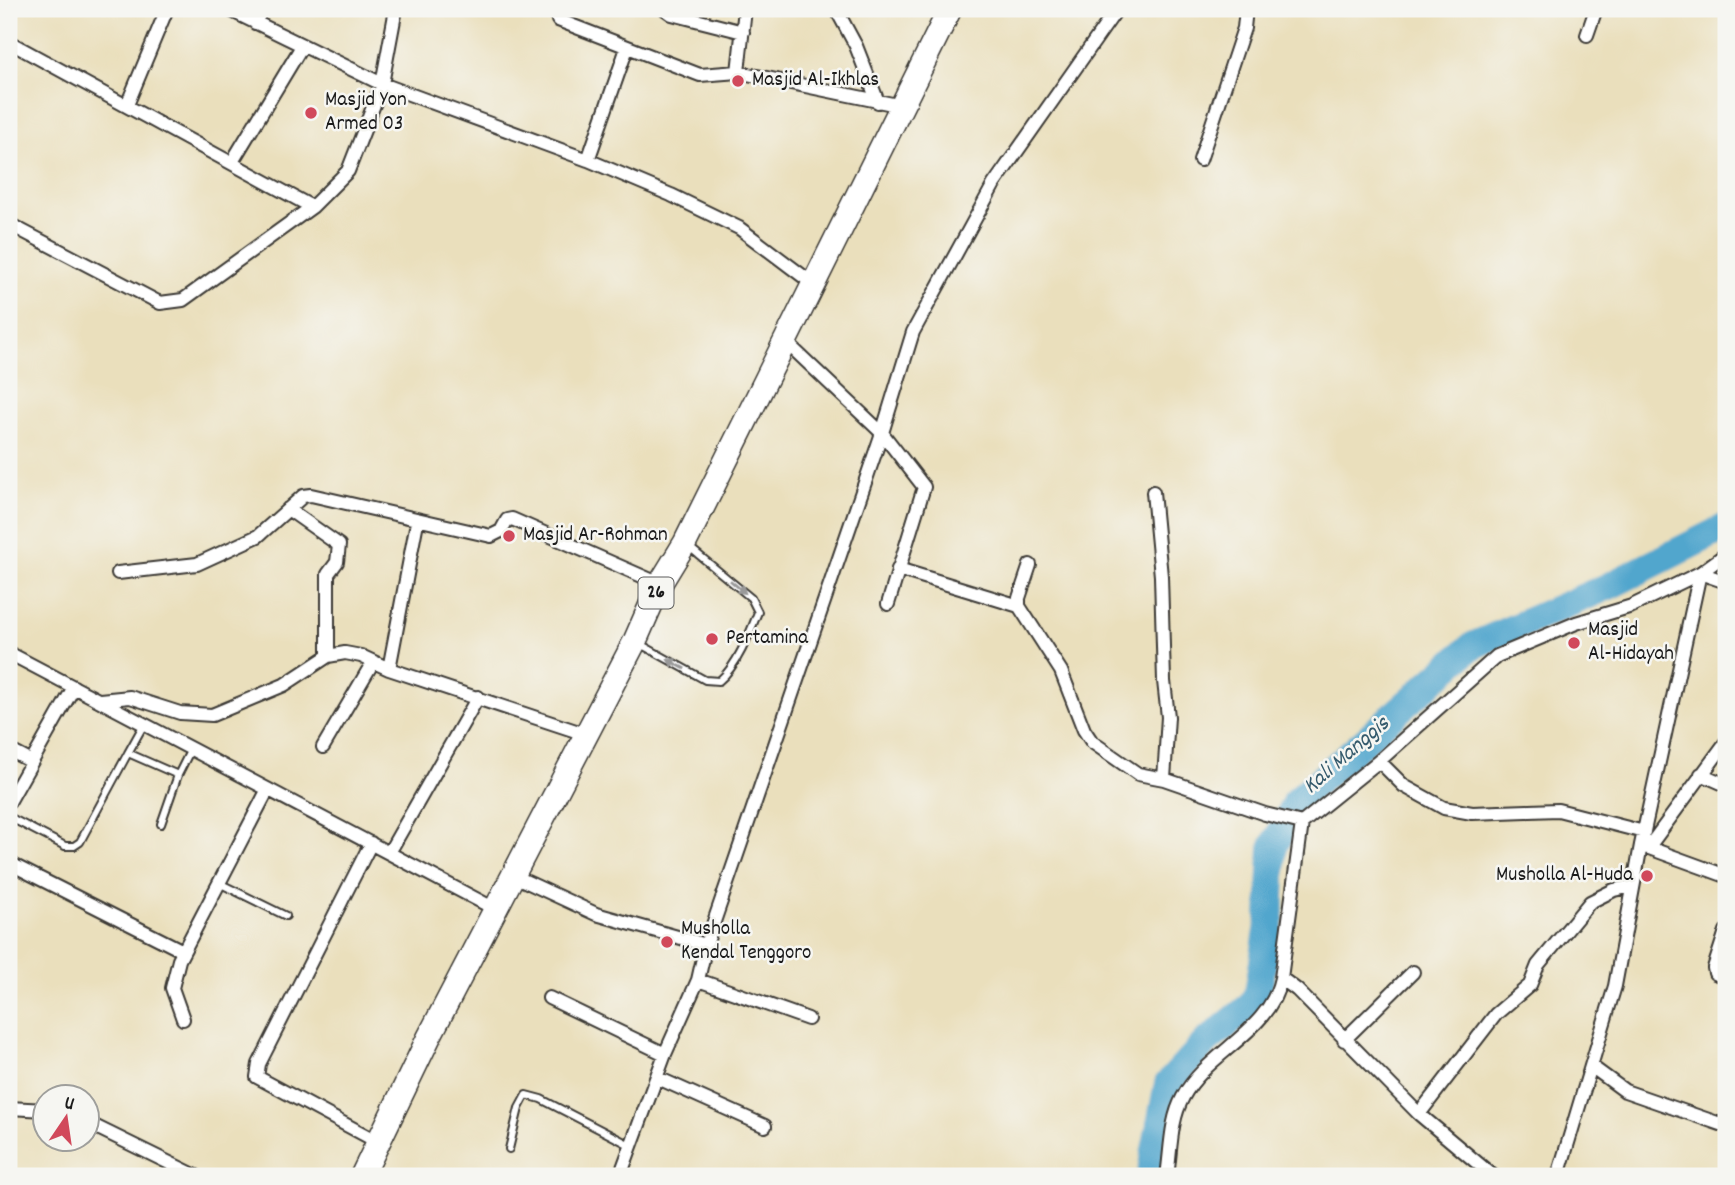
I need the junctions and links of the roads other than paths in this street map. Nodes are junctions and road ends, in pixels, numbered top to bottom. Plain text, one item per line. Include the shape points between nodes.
1 (167, 9) edge
2 (228, 9) edge
3 (262, 9) edge
4 (396, 9) edge
5 (665, 9) edge
6 (745, 9) edge
7 (836, 9) edge
8 (950, 9) edge
9 (1117, 9) edge
10 (1246, 9) edge
11 (1596, 9) edge
12 (558, 20) dead end
13 (255, 23) junction
14 (743, 32) junction
15 (1587, 35) dead end
16 (9, 42) edge
17 (302, 46) junction
18 (626, 48) junction
19 (738, 72) junction
20 (382, 84) junction
21 (878, 102) junction
22 (127, 105) junction
23 (902, 106) junction
24 (588, 160) junction
25 (1200, 160) dead end
26 (232, 162) junction
27 (312, 207) junction
28 (9, 224) edge
29 (813, 283) junction
30 (786, 342) junction
31 (882, 433) junction
32 (1153, 492) dead end
33 (288, 509) junction
34 (417, 522) junction
35 (685, 543) junction
36 (1726, 554) edge
37 (1030, 565) dead end
38 (898, 569) junction
39 (118, 573) dead end
40 (1700, 573) junction
41 (1726, 582) edge
42 (660, 584) junction
43 (888, 604) dead end
44 (1019, 606) junction
45 (635, 641) junction
46 (9, 653) edge
47 (328, 656) junction
48 (373, 662) junction
49 (389, 669) junction
50 (74, 687) junction
51 (478, 697) junction
52 (100, 700) junction
53 (142, 726) junction
54 (585, 734) junction
55 (1726, 743) edge
56 (324, 747) dead end
57 (191, 749) junction
58 (9, 750) edge
59 (128, 752) junction
60 (30, 761) junction
61 (1379, 761) junction
62 (1701, 774) junction
63 (178, 775) junction
64 (1164, 779) junction
65 (1726, 785) edge
66 (267, 791) junction
67 (9, 802) edge
68 (9, 817) edge
69 (1298, 823) junction
70 (162, 824) dead end
71 (1644, 842) junction
72 (371, 843) junction
73 (390, 851) junction
74 (9, 863) edge
75 (514, 876) junction
76 (1726, 876) edge
77 (220, 884) junction
78 (1633, 886) junction
79 (495, 909) junction
80 (286, 916) dead end
81 (1726, 931) edge
82 (706, 946) junction
83 (183, 951) junction
84 (1413, 972) dead end
85 (1280, 978) junction
86 (1726, 978) edge
87 (698, 980) junction
88 (549, 998) dead end
89 (183, 1019) dead end
90 (808, 1019) dead end
91 (1344, 1040) junction
92 (665, 1054) junction
93 (1591, 1066) junction
94 (658, 1077) junction
95 (9, 1108) edge
96 (32, 1109) edge
97 (1419, 1114) junction
98 (1726, 1125) edge
99 (765, 1126) dead end
100 (102, 1131) edge
101 (378, 1142) junction
102 (632, 1146) junction
103 (509, 1149) dead end
104 (196, 1176) edge
105 (362, 1176) edge
106 (620, 1176) edge
107 (1167, 1176) edge
108 (1493, 1176) edge
109 (1558, 1176) edge

1 - 22 street
2 - 13 street
3 - 13 street
4 - 20 street
5 - 14 street
6 - 14 street
7 - 21 street
8 - 23 highway, 26
9 - 31 street via 994,184 913,332
10 - 25 street via 1244,29
11 - 15 street
12 - 18 street
13 - 17 street
14 - 19 street
16 - 22 street
17 - 20 street
17 - 26 street
18 - 19 street via 700,75
18 - 24 street
19 - 21 street
20 - 24 street
20 - 27 street via 348,171
21 - 23 street
22 - 26 street
23 - 29 highway, 26
24 - 29 street via 739,228
26 - 27 street
27 - 28 street via 220,275 172,303 153,299
29 - 30 highway, 26
30 - 31 street
30 - 35 highway, 26
31 - 38 street via 924,487
31 - 82 street
32 - 64 street via 1168,717
33 - 34 street via 311,495
33 - 39 street via 258,536 197,564
33 - 47 street via 340,545 337,562 328,574
34 - 42 street via 491,536 512,519
34 - 49 street
35 - 42 highway, 26
35 -> 45 lane via 751,598 758,612 728,674 719,681 705,680
36 - 40 street
37 - 44 street
38 - 43 street
38 - 44 street
40 - 41 street
40 - 61 street via 1632,606 1576,623 1497,656
40 - 71 street
42 - 45 highway, 26
44 - 64 street via 1061,671 1092,742 1138,774
45 - 54 highway, 26
46 - 50 street
47 - 48 street via 345,653
47 - 52 street via 284,685 212,715 180,713 130,697
48 - 49 street
48 - 56 street
49 - 51 street
50 - 52 street
50 - 60 street
51 - 54 street
51 - 73 street
52 - 53 street
53 - 57 street
53 - 59 lane
54 - 75 highway, 26
55 - 62 street
57 - 63 lane
57 - 66 street
58 - 60 street
59 - 63 lane
59 - 68 lane via 74,846 65,846
60 - 67 street
61 - 69 street
61 - 71 street via 1404,786 1444,808 1472,813 1558,810
62 - 65 street
62 - 71 street
63 - 70 lane
64 - 69 street
66 - 72 street
66 - 77 street
69 - 85 street
71 - 76 street
71 - 78 street
72 - 73 street
72 - 101 street via 259,1064 257,1077
73 - 79 street
74 - 83 street
75 - 79 highway, 26
75 - 82 street via 596,914
77 - 80 lane
77 - 83 street
78 - 93 street via 1615,986
78 - 97 street via 1590,902 1538,965 1530,985 1496,1014
79 - 101 highway, 26
81 - 86 street via 1714,968
82 - 87 street
83 - 89 street via 172,988
84 - 91 street
85 - 91 street
85 - 107 street via 1278,992 1254,1025 1183,1097 1175,1118
87 - 90 street
87 - 92 street
88 - 92 street
91 - 97 street
92 - 94 street
93 - 98 street via 1632,1094
93 - 109 street
94 - 99 street
94 - 102 street
95 - 96 street
97 - 108 street
100 - 104 street
101 - 105 highway, 26
102 - 103 lane via 541,1098 526,1095
102 - 106 street

